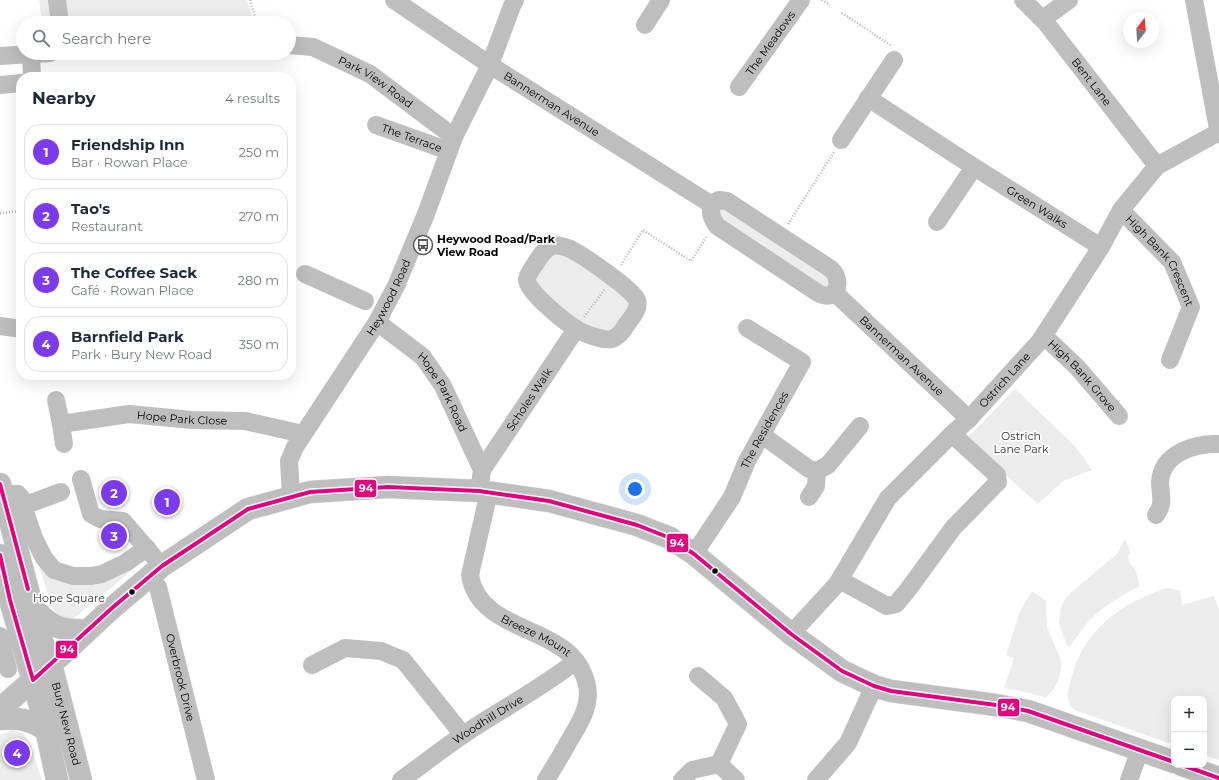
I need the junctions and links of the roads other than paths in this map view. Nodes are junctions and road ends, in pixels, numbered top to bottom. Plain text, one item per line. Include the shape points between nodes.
1 (57, 0) edge
2 (394, 0) edge
3 (515, 0) edge
4 (661, 0) edge
5 (801, 0) edge
6 (1023, 0) edge
7 (1069, 0) edge
8 (1194, 0) edge
9 (59, 16) edge
10 (1043, 19) junction
11 (645, 24) dead end
12 (296, 46) edge
13 (16, 55) edge
14 (0, 56) edge
15 (31, 60) edge
16 (894, 60) road end
17 (490, 65) junction
18 (32, 72) edge
19 (16, 83) edge
20 (0, 85) edge
21 (739, 87) dead end
22 (868, 98) junction
23 (376, 125) dead end
24 (1219, 133) edge
25 (841, 140) road end
26 (451, 144) junction
27 (1157, 166) junction
28 (974, 167) junction
29 (712, 205) junction
30 (1121, 210) junction
31 (937, 222) dead end
32 (1101, 247) junction
33 (305, 274) dead end
34 (834, 292) junction
35 (375, 310) junction
36 (0, 326) edge
37 (16, 328) edge
38 (747, 328) dead end
39 (576, 329) junction
40 (1044, 336) junction
41 (1170, 360) dead end
42 (56, 400) dead end
43 (1119, 416) dead end
44 (969, 419) junction
45 (61, 424) junction
46 (860, 426) dead end
47 (303, 434) junction
48 (952, 434) junction
49 (762, 435) junction
50 (64, 444) dead end
51 (1219, 444) edge
52 (817, 470) junction
53 (81, 479) dead end
54 (483, 483) junction
55 (2, 490) edge
56 (61, 492) dead end
57 (292, 497) junction
58 (809, 497) dead end
59 (23, 506) junction
60 (1156, 515) dead end
61 (147, 548) junction
62 (694, 554) junction
63 (0, 555) edge
64 (156, 572) junction
65 (840, 580) junction
66 (5, 603) edge
67 (32, 605) junction
68 (88, 630) junction
69 (791, 634) junction
70 (0, 636) edge
71 (576, 661) junction
72 (51, 664) junction
73 (312, 665) dead end
74 (8, 669) dead end
75 (698, 676) dead end
76 (33, 680) junction
77 (874, 686) junction
78 (0, 709) edge
79 (0, 719) edge
80 (47, 731) junction
81 (463, 735) junction
82 (1140, 750) junction
83 (1171, 761) edge
84 (719, 764) junction
85 (1191, 768) edge
86 (1219, 778) edge
87 (57, 780) edge
88 (81, 780) edge
89 (206, 780) edge
90 (401, 780) edge
91 (546, 780) edge
92 (682, 780) edge
93 (736, 780) edge
94 (816, 780) edge
95 (1129, 780) edge

1 - 9 street
2 - 17 street, Bannerman Avenue
3 - 17 street, Heywood Road
4 - 11 street
5 - 21 street, The Meadows
6 - 10 street, Bent Lane
7 - 10 street
8 - 24 street
10 - 27 street, Bent Lane
12 - 26 street, Park View Road via 313,47 370,74
13 - 14 street
15 - 18 street
16 - 22 street
17 - 26 street, Heywood Road
17 - 29 street, Bannerman Avenue
19 - 20 street
22 - 25 street
22 - 28 street, Green Walks
23 - 26 street, The Terrace
24 - 27 street, Ostrich Lane
26 - 35 street, Heywood Road via 396,286
27 - 30 street, Ostrich Lane
28 - 31 street
28 - 32 street, Green Walks
29 - 34 street via 710,212 716,224 818,293 825,296
29 - 34 street via 719,200 727,201 834,272 838,282
30 - 32 street, Ostrich Lane
30 - 41 street, High Bank Crescent via 1172,262 1191,307
32 - 40 street, Ostrich Lane
33 - 35 street, Hope Park Road
34 - 44 street, Bannerman Avenue
35 - 47 street, Heywood Road
35 - 54 street, Hope Park Road via 423,357 443,386
36 - 37 street
38 - 49 street, The Residences via 802,362
39 - 39 street via 537,297 528,284 527,279 532,269 551,246 561,246 579,254 613,277 637,301 637,311 612,339 595,337
39 - 54 street, Scholes Walk
40 - 43 street, High Bank Grove via 1077,367
40 - 44 street, Ostrich Lane
42 - 45 street
44 - 48 street, Ostrich Lane
45 - 47 street, Hope Park Close via 129,414 192,420 245,421
45 - 50 street
46 - 52 street via 828,465
47 - 57 street, Heywood Road via 289,461
48 - 65 street, Ostrich Lane via 888,498
48 - 65 street via 998,476 998,482 953,528 896,604 887,606
49 - 52 street via 809,469
49 - 62 street, The Residences via 747,461 732,497
51 - 60 street via 1196,445 1167,462 1161,478 1161,509
52 - 58 street via 816,486
53 - 61 street, Overbrook Drive via 91,514 100,519 123,521
54 - 57 main road via 310,492
54 - 62 main road via 637,525 670,538
54 - 71 street, Breeze Mount via 471,582 480,599 491,611 557,644
55 - 59 street via 18,494
55 - 67 main road, Bury New Road
56 - 59 street
57 - 64 main road via 248,509
59 - 61 street via 34,538 44,558 54,570 72,576 88,577 102,574
61 - 64 street, Overbrook Drive
62 - 69 main road
63 - 66 main road, Bury New Road
64 - 68 main road
64 - 89 street, Overbrook Drive
65 - 69 street, Ostrich Lane
66 - 76 main road, Bury New Road
67 - 68 main road via 42,617 58,628
67 - 72 main road, Bury New Road
68 - 72 main road
69 - 77 main road via 842,671
70 - 74 street
71 - 81 street, Woodhill Drive
71 - 91 street, Breeze Mount via 585,676 588,703 582,719
72 - 76 main road
72 - 88 main road, Bury New Road
73 - 81 street via 345,648 381,651 403,660
75 - 84 street via 724,698 738,724
76 - 78 main road
76 - 80 main road, Bury New Road
77 - 82 main road via 891,691 1028,711
77 - 94 street via 848,743
79 - 80 main road via 12,718 35,723
80 - 87 main road, Bury New Road
81 - 90 street, Woodhill Drive
82 - 83 main road
82 - 95 street
84 - 92 street via 692,770
84 - 93 street
85 - 86 main road

